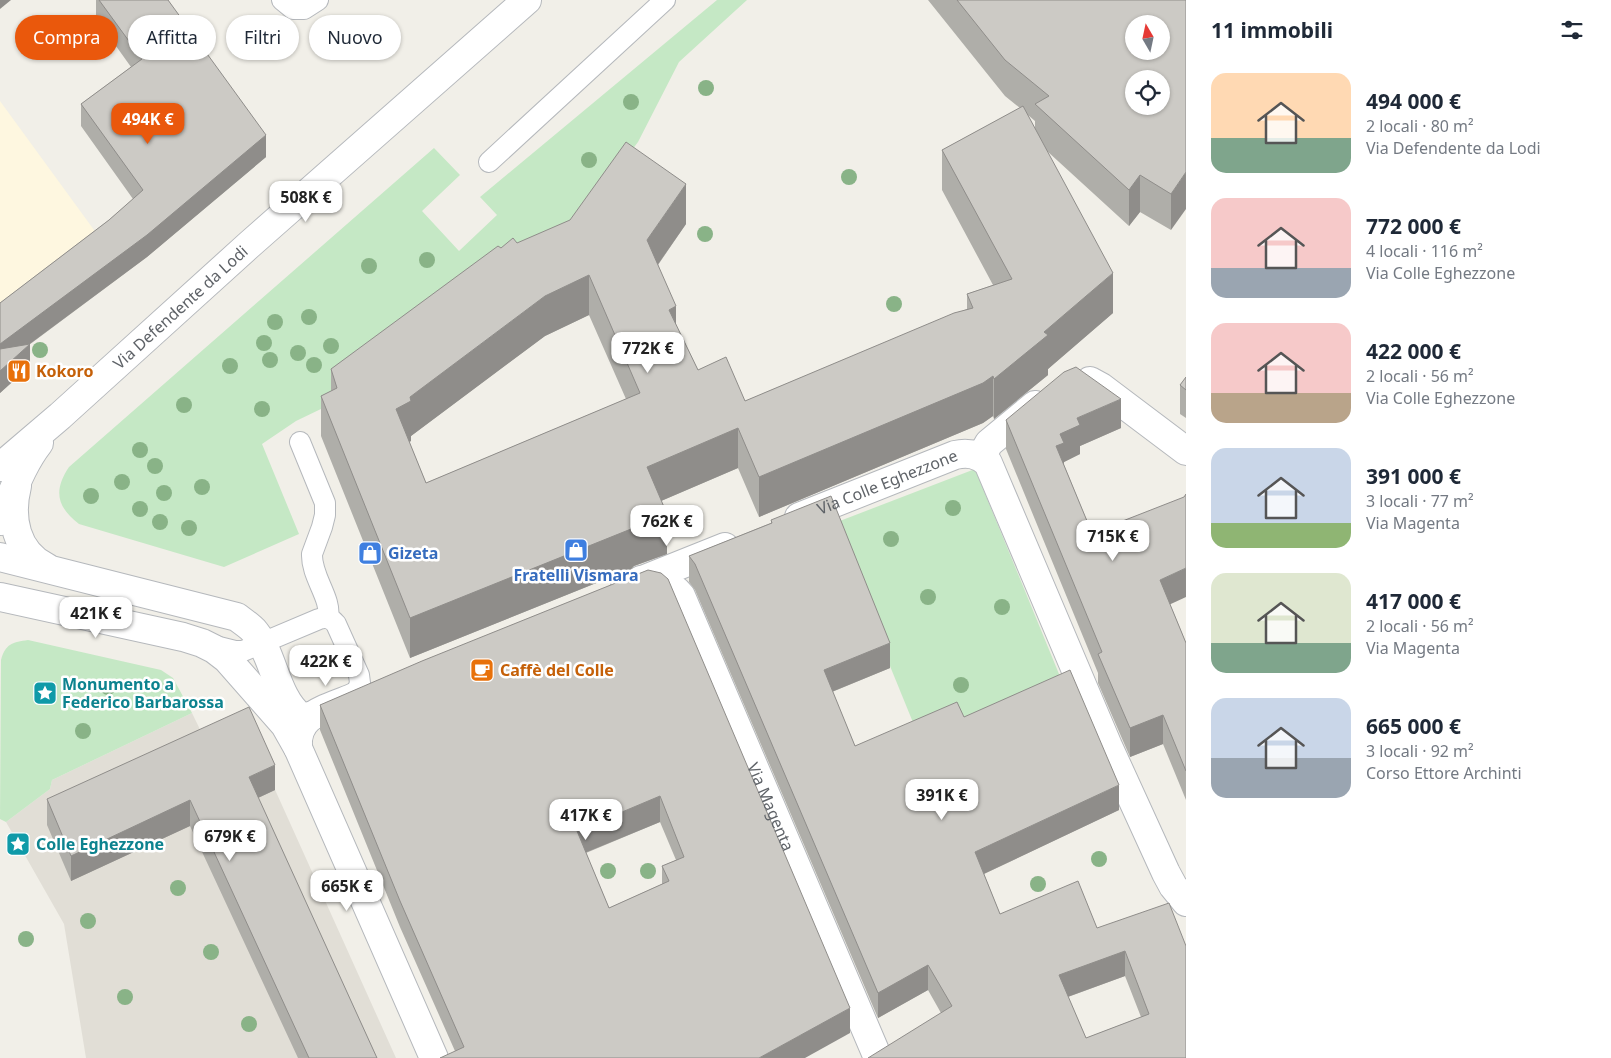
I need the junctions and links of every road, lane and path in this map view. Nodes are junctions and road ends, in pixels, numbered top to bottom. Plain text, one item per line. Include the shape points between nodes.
1 (282, 0) edge
2 (318, 0) edge
3 (527, 0) edge
4 (665, 0) edge
5 (490, 162) dead end
6 (300, 442) dead end
7 (1186, 451) edge
8 (981, 457) junction
9 (9, 474) edge
10 (0, 521) edge
11 (780, 525) edge
12 (752, 536) edge
13 (0, 557) edge
14 (48, 568) junction
15 (641, 580) junction
16 (604, 595) edge
17 (0, 597) edge
18 (328, 618) junction
19 (202, 642) junction
20 (262, 644) junction
21 (383, 686) edge
22 (355, 697) junction
23 (313, 715) junction
24 (298, 748) junction
25 (1176, 879) edge
26 (1186, 902) edge
27 (434, 1058) edge
28 (878, 1058) edge

1 - 2 lane via 293,9 304,9
3 - 9 street, Via Defendente da Lodi via 60,416 32,452
4 - 5 lane
6 - 18 lane via 325,503 325,515 312,559 314,573 328,605
7 - 8 street, Via Colle Eghezzone via 1093,382 1067,383 989,443
8 - 11 street, Via Colle Eghezzone via 964,453 954,455
8 - 25 street via 992,470 1108,746
9 - 10 street
9 - 14 street via 18,538 26,552
12 - 15 street
13 - 14 street
14 - 20 street via 237,617 255,632
15 - 16 street
15 - 28 street, Via Magenta via 666,582 681,596
17 - 19 street
18 - 20 lane
18 - 22 lane via 336,624 358,675 360,683
19 - 20 lane via 235,651
19 - 24 street via 227,659 284,725
20 - 23 street via 288,703 301,717
21 - 22 street
22 - 23 street
23 - 24 street via 305,720 298,732
24 - 27 street
25 - 26 street via 1173,886

